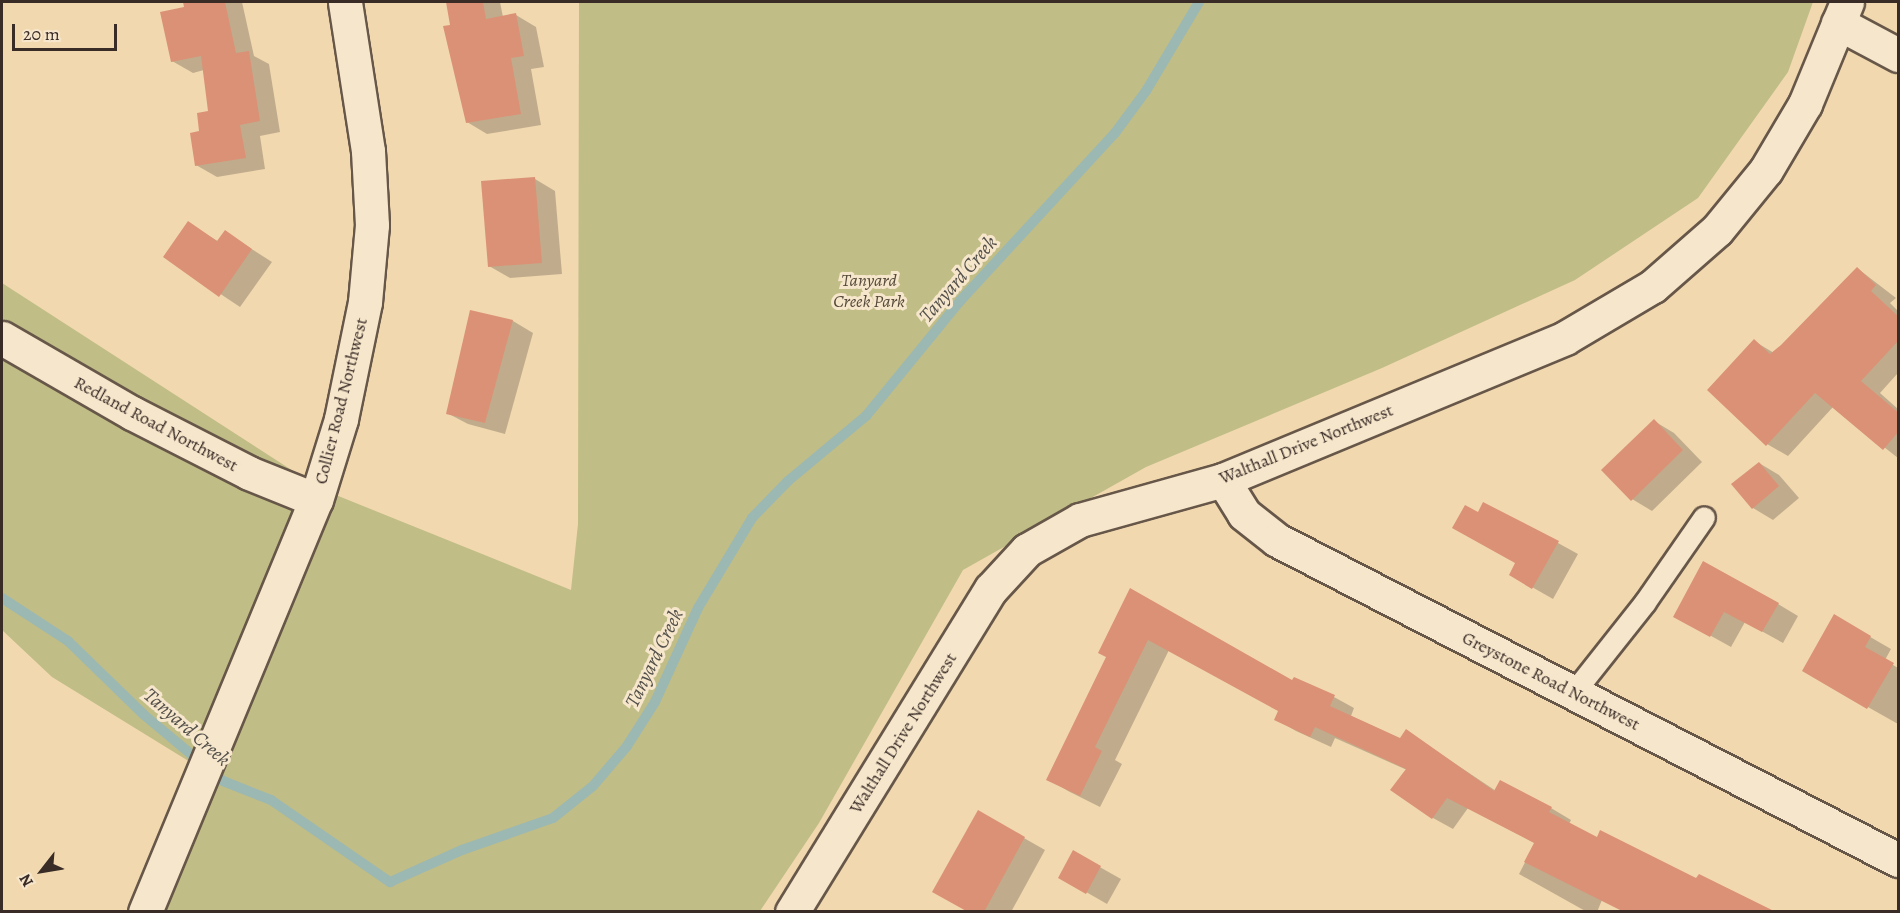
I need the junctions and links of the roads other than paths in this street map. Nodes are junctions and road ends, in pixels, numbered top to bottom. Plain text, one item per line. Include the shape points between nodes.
1 (345, 2) edge
2 (1842, 12) edge
3 (1899, 55) edge
4 (2, 338) edge
5 (1223, 480) junction
6 (316, 500) junction
7 (1704, 517) dead end
8 (1573, 693) junction
9 (1899, 860) edge
10 (145, 912) edge
11 (792, 912) edge

1 - 6 street, Collier Road Northwest via 368,151 372,225 365,302 341,419
2 - 3 street
2 - 5 street, Walthall Drive Northwest via 1805,104 1766,170 1717,230 1653,286 1565,338
4 - 6 street, Redland Road Northwest via 142,418 249,473
5 - 8 street, Greystone Road Northwest via 1244,514 1277,540
5 - 11 street, Walthall Drive Northwest via 1080,520 1027,550 991,589
6 - 10 street, Collier Road Northwest
7 - 8 lane via 1645,602
8 - 9 street, Greystone Road Northwest

